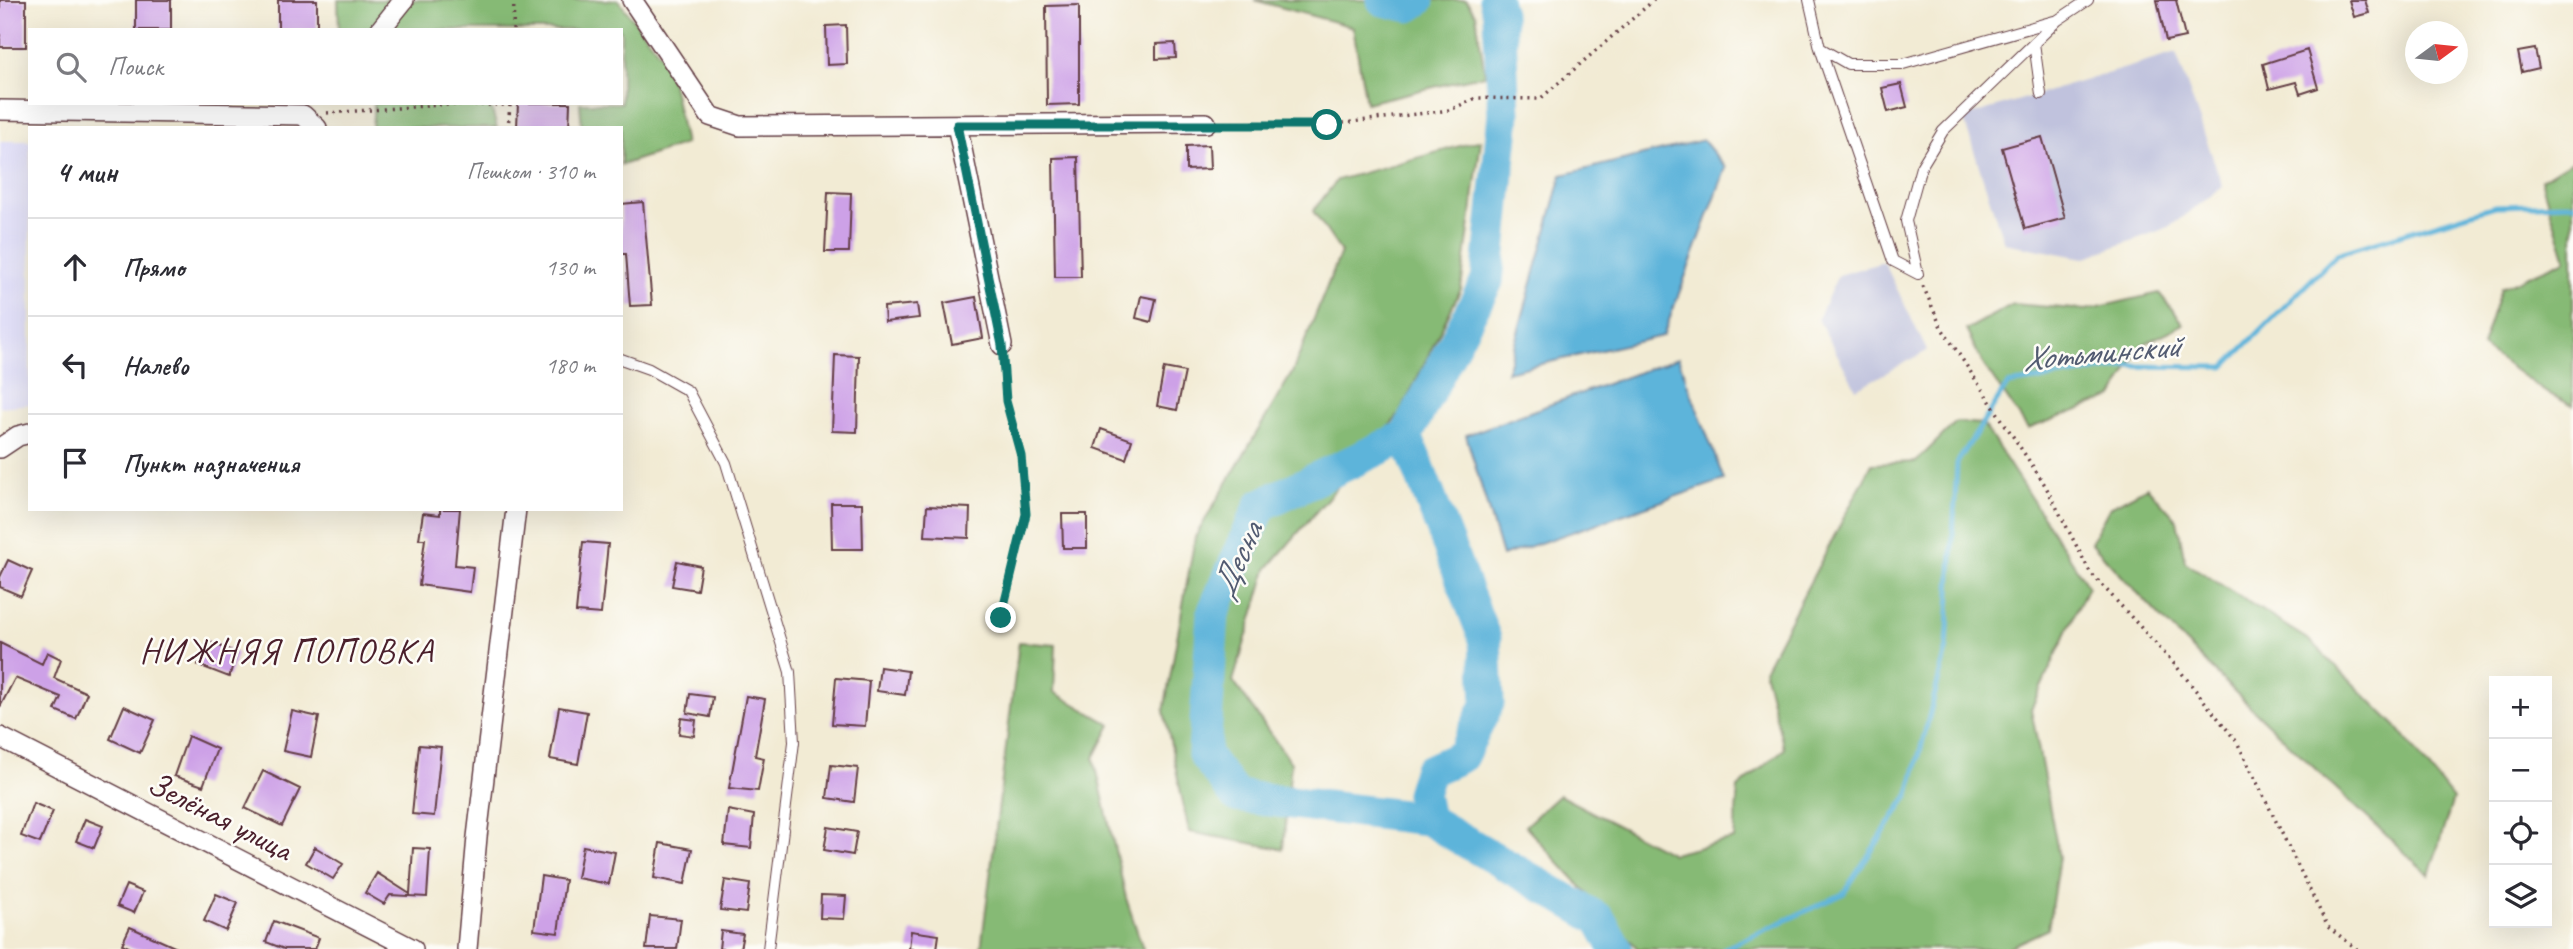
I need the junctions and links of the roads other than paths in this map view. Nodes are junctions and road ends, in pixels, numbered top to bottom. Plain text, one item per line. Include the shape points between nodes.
1 (404, 0) edge
2 (632, 0) edge
3 (1809, 0) edge
4 (2088, 0) edge
5 (2058, 20) junction
6 (382, 28) edge
7 (2034, 43) junction
8 (1820, 48) junction
9 (2041, 94) dead end
10 (0, 110) edge
11 (311, 115) edge
12 (1206, 123) road end
13 (957, 125) junction
14 (1002, 345) road end
15 (623, 360) edge
16 (28, 434) edge
17 (0, 448) edge
18 (516, 511) edge
19 (0, 737) edge
20 (413, 949) edge
21 (467, 949) edge
22 (768, 949) edge

1 - 6 street
2 - 13 street via 710,116 740,125
3 - 8 lane
4 - 5 lane
5 - 7 lane
5 - 8 lane via 1903,64 1848,64
7 - 8 lane via 1943,131 1921,167 1906,221 1918,274 1893,261
7 - 9 lane
10 - 11 street
12 - 13 street
13 - 14 street
15 - 22 lane via 688,391 726,463 790,672 794,742
16 - 17 street
18 - 21 street
19 - 20 street, Зелёная улица

